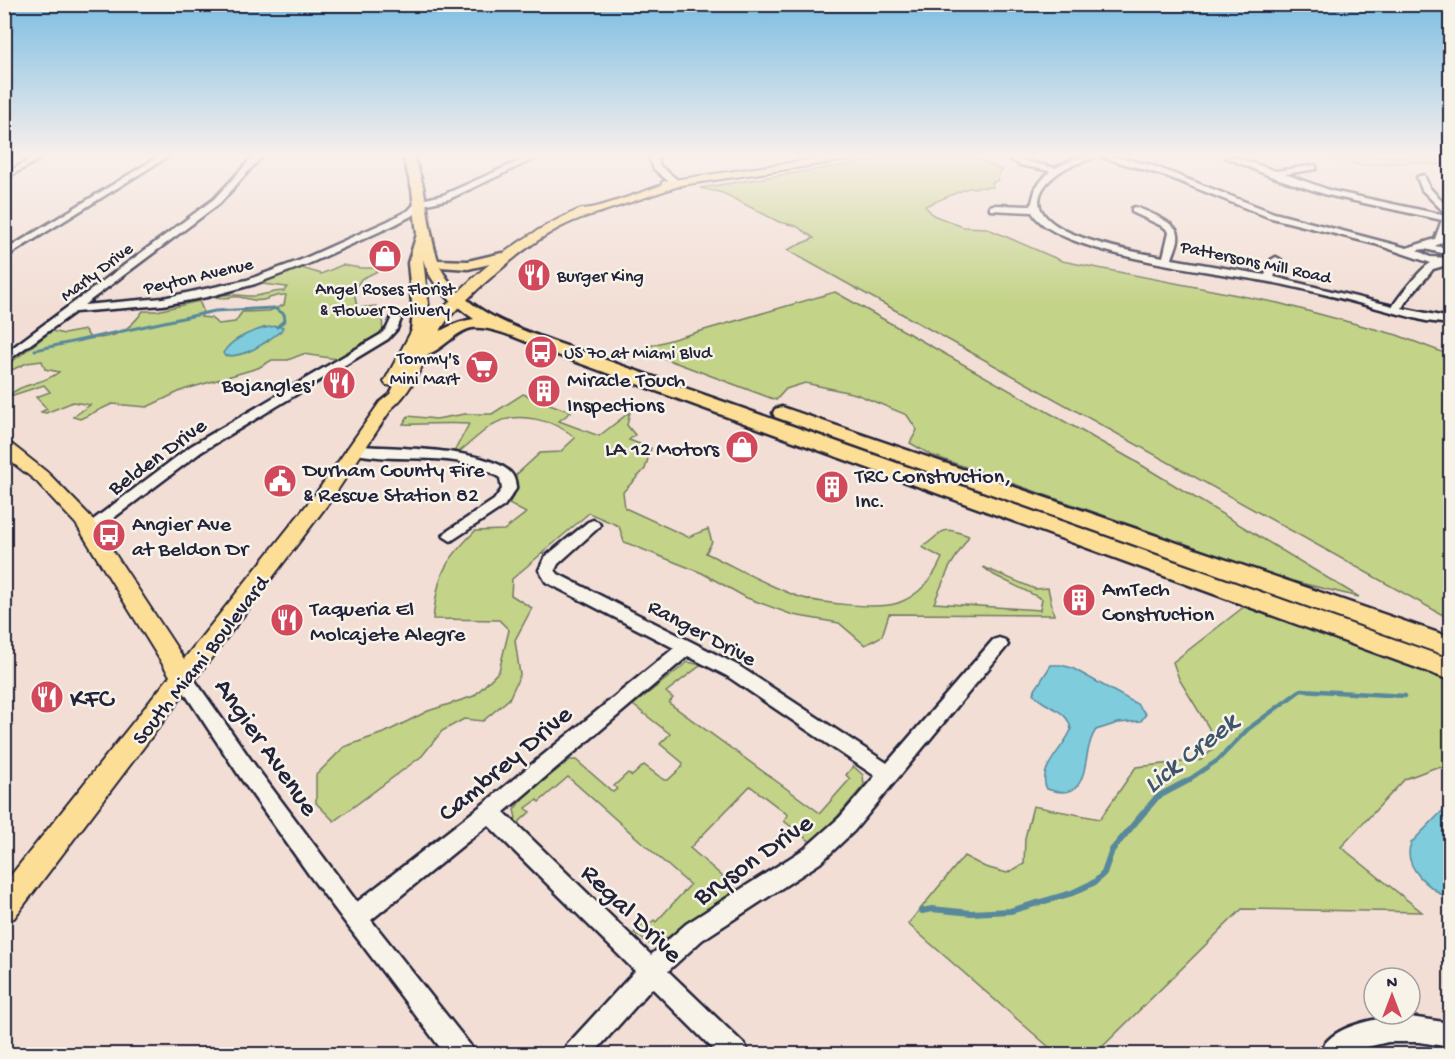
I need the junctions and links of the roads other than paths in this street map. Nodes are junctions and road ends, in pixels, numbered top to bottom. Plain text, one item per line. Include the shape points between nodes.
1 (83, 206) edge
2 (208, 206) edge
3 (417, 206) edge
4 (421, 206) edge
5 (588, 206) edge
6 (1250, 206) edge
7 (1390, 206) edge
8 (1444, 206) edge
9 (993, 208) dead end
10 (1034, 209) joint
11 (1135, 210) dead end
12 (1448, 219) junction
13 (391, 223) junction
14 (424, 224) junction
15 (1439, 241) junction
16 (1419, 250) junction
17 (1448, 251) edge
18 (4, 255) edge
19 (507, 255) junction
20 (1167, 260) junction
21 (1276, 260) dead end
22 (1447, 261) edge
23 (443, 263) junction
24 (1429, 267) junction
25 (1269, 278) junction
26 (460, 292) junction
27 (74, 309) junction
28 (1396, 310) junction
29 (396, 319) dead end
30 (1449, 321) dead end
31 (496, 324) junction
32 (419, 330) junction
33 (574, 347) junction
34 (425, 350) junction
35 (4, 360) edge
36 (386, 405) junction
37 (781, 421) junction
38 (4, 447) edge
39 (358, 450) junction
40 (593, 525) dead end
41 (90, 529) junction
42 (451, 536) dead end
43 (999, 645) dead end
44 (687, 647) junction
45 (1450, 647) edge
46 (1450, 670) edge
47 (183, 677) junction
48 (888, 774) junction
49 (489, 812) junction
50 (4, 908) edge
51 (355, 918) junction
52 (652, 970) junction
53 (1450, 1035) edge
54 (461, 1054) edge
55 (576, 1054) edge
56 (736, 1054) edge
57 (1332, 1054) edge

1 - 18 street
2 - 27 street, Marly Drive
3 - 13 street, Peyton Avenue
4 - 14 highway
5 - 19 main road
6 - 16 street via 1274,216
7 - 12 street
8 - 12 street
9 - 10 street
10 - 20 street, Pattersons Mill Road via 1053,227 1086,243
11 - 20 street via 1173,231
12 - 15 street
13 - 14 street, Peyton Avenue
13 - 27 street, Peyton Avenue via 233,287 147,305
14 - 23 highway
14 - 26 highway via 433,270
14 - 32 highway via 415,263 421,313
15 - 16 street
15 - 17 street
16 - 17 street
16 - 22 street
16 - 24 street
19 - 23 highway via 468,265
19 - 26 main road
20 - 25 street, Pattersons Mill Road
21 - 25 street
22 - 24 street
23 - 26 highway
24 - 28 street via 1406,292
25 - 28 street, Pattersons Mill Road
26 - 31 highway
26 - 32 main road, South Miami Boulevard via 431,313
26 - 33 highway
26 - 34 main road, South Miami Boulevard
27 - 35 street, Marly Drive
28 - 30 street, Pattersons Mill Road
29 - 41 street, Belden Drive via 384,337 196,448
31 - 33 highway
31 - 34 highway via 471,322 457,326
32 - 36 main road, South Miami Boulevard via 386,394
33 - 37 highway
34 - 36 main road, South Miami Boulevard via 396,397
36 - 39 main road, South Miami Boulevard
37 - 45 highway
37 - 46 highway
38 - 41 main road, Angier Avenue via 42,477
39 - 42 street via 466,459 506,476 509,489 500,503
39 - 47 main road, South Miami Boulevard
40 - 44 street, Ranger Drive via 551,561 549,574
41 - 47 main road, Angier Avenue
43 - 48 street, Bryson Drive
44 - 48 street, Ranger Drive via 733,671
44 - 49 street, Cambrey Drive
47 - 50 main road, South Miami Boulevard
47 - 51 street, Angier Avenue via 244,768
48 - 52 street, Bryson Drive via 847,824 812,856 694,933
49 - 51 street, Cambrey Drive
49 - 52 street, Regal Drive
51 - 54 street, Angier Avenue
52 - 55 street, Bryson Drive
52 - 56 street, Regal Drive
53 - 57 street via 1401,1029 1369,1032

